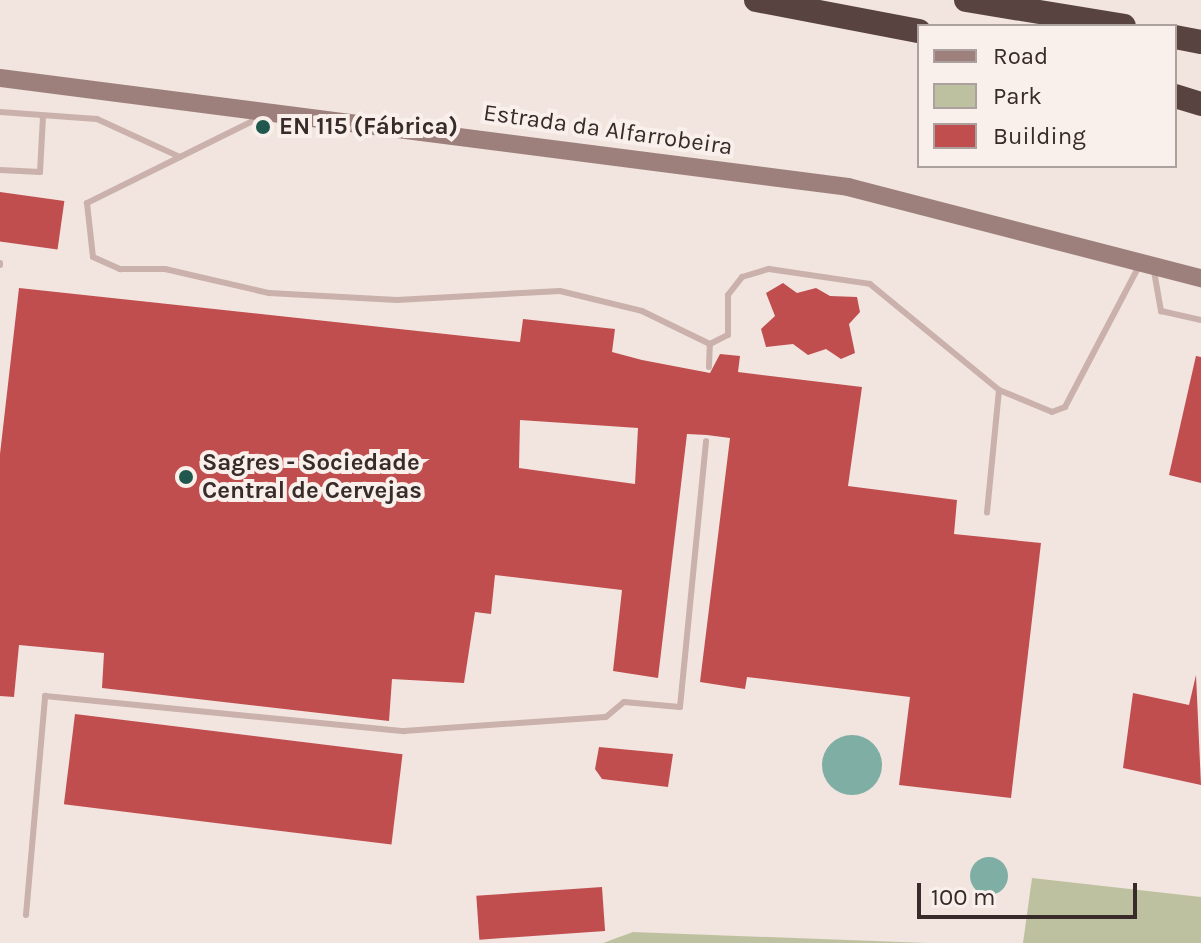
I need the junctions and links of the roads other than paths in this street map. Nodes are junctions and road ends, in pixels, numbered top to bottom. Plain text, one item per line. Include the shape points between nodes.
1 (756, 0) edge
2 (966, 0) edge
3 (1112, 24) edge
4 (917, 31) edge
5 (1177, 37) edge
6 (1201, 42) edge
7 (0, 78) edge
8 (1177, 97) edge
9 (1201, 104) edge
10 (275, 110) junction
11 (0, 112) edge
12 (43, 116) junction
13 (180, 157) junction
14 (0, 170) edge
15 (1148, 265) junction
16 (1201, 278) edge
17 (1201, 320) edge
18 (710, 344) junction
19 (709, 367) dead end
20 (999, 390) junction
21 (706, 441) dead end
22 (987, 512) dead end
23 (26, 915) dead end

1 - 4 highway
2 - 3 highway
5 - 6 highway
7 - 10 main road, Estrada da Alfarrobeira
8 - 9 highway
10 - 13 lane
10 - 15 main road, Estrada da Alfarrobeira via 848,187
11 - 12 lane
12 - 13 lane via 97,119
12 - 14 lane via 40,172
13 - 18 lane via 87,203 93,257 120,269 165,269 269,293 397,300 560,291 642,311
15 - 16 main road, Estrada da Alfarrobeira
15 - 17 lane via 1161,311 1179,321
15 - 20 lane via 1065,407 1052,412
18 - 19 lane
18 - 20 lane via 728,335 728,295 742,277 769,269 870,284
20 - 22 lane
21 - 23 lane via 680,707 624,702 606,717 404,731 45,696

